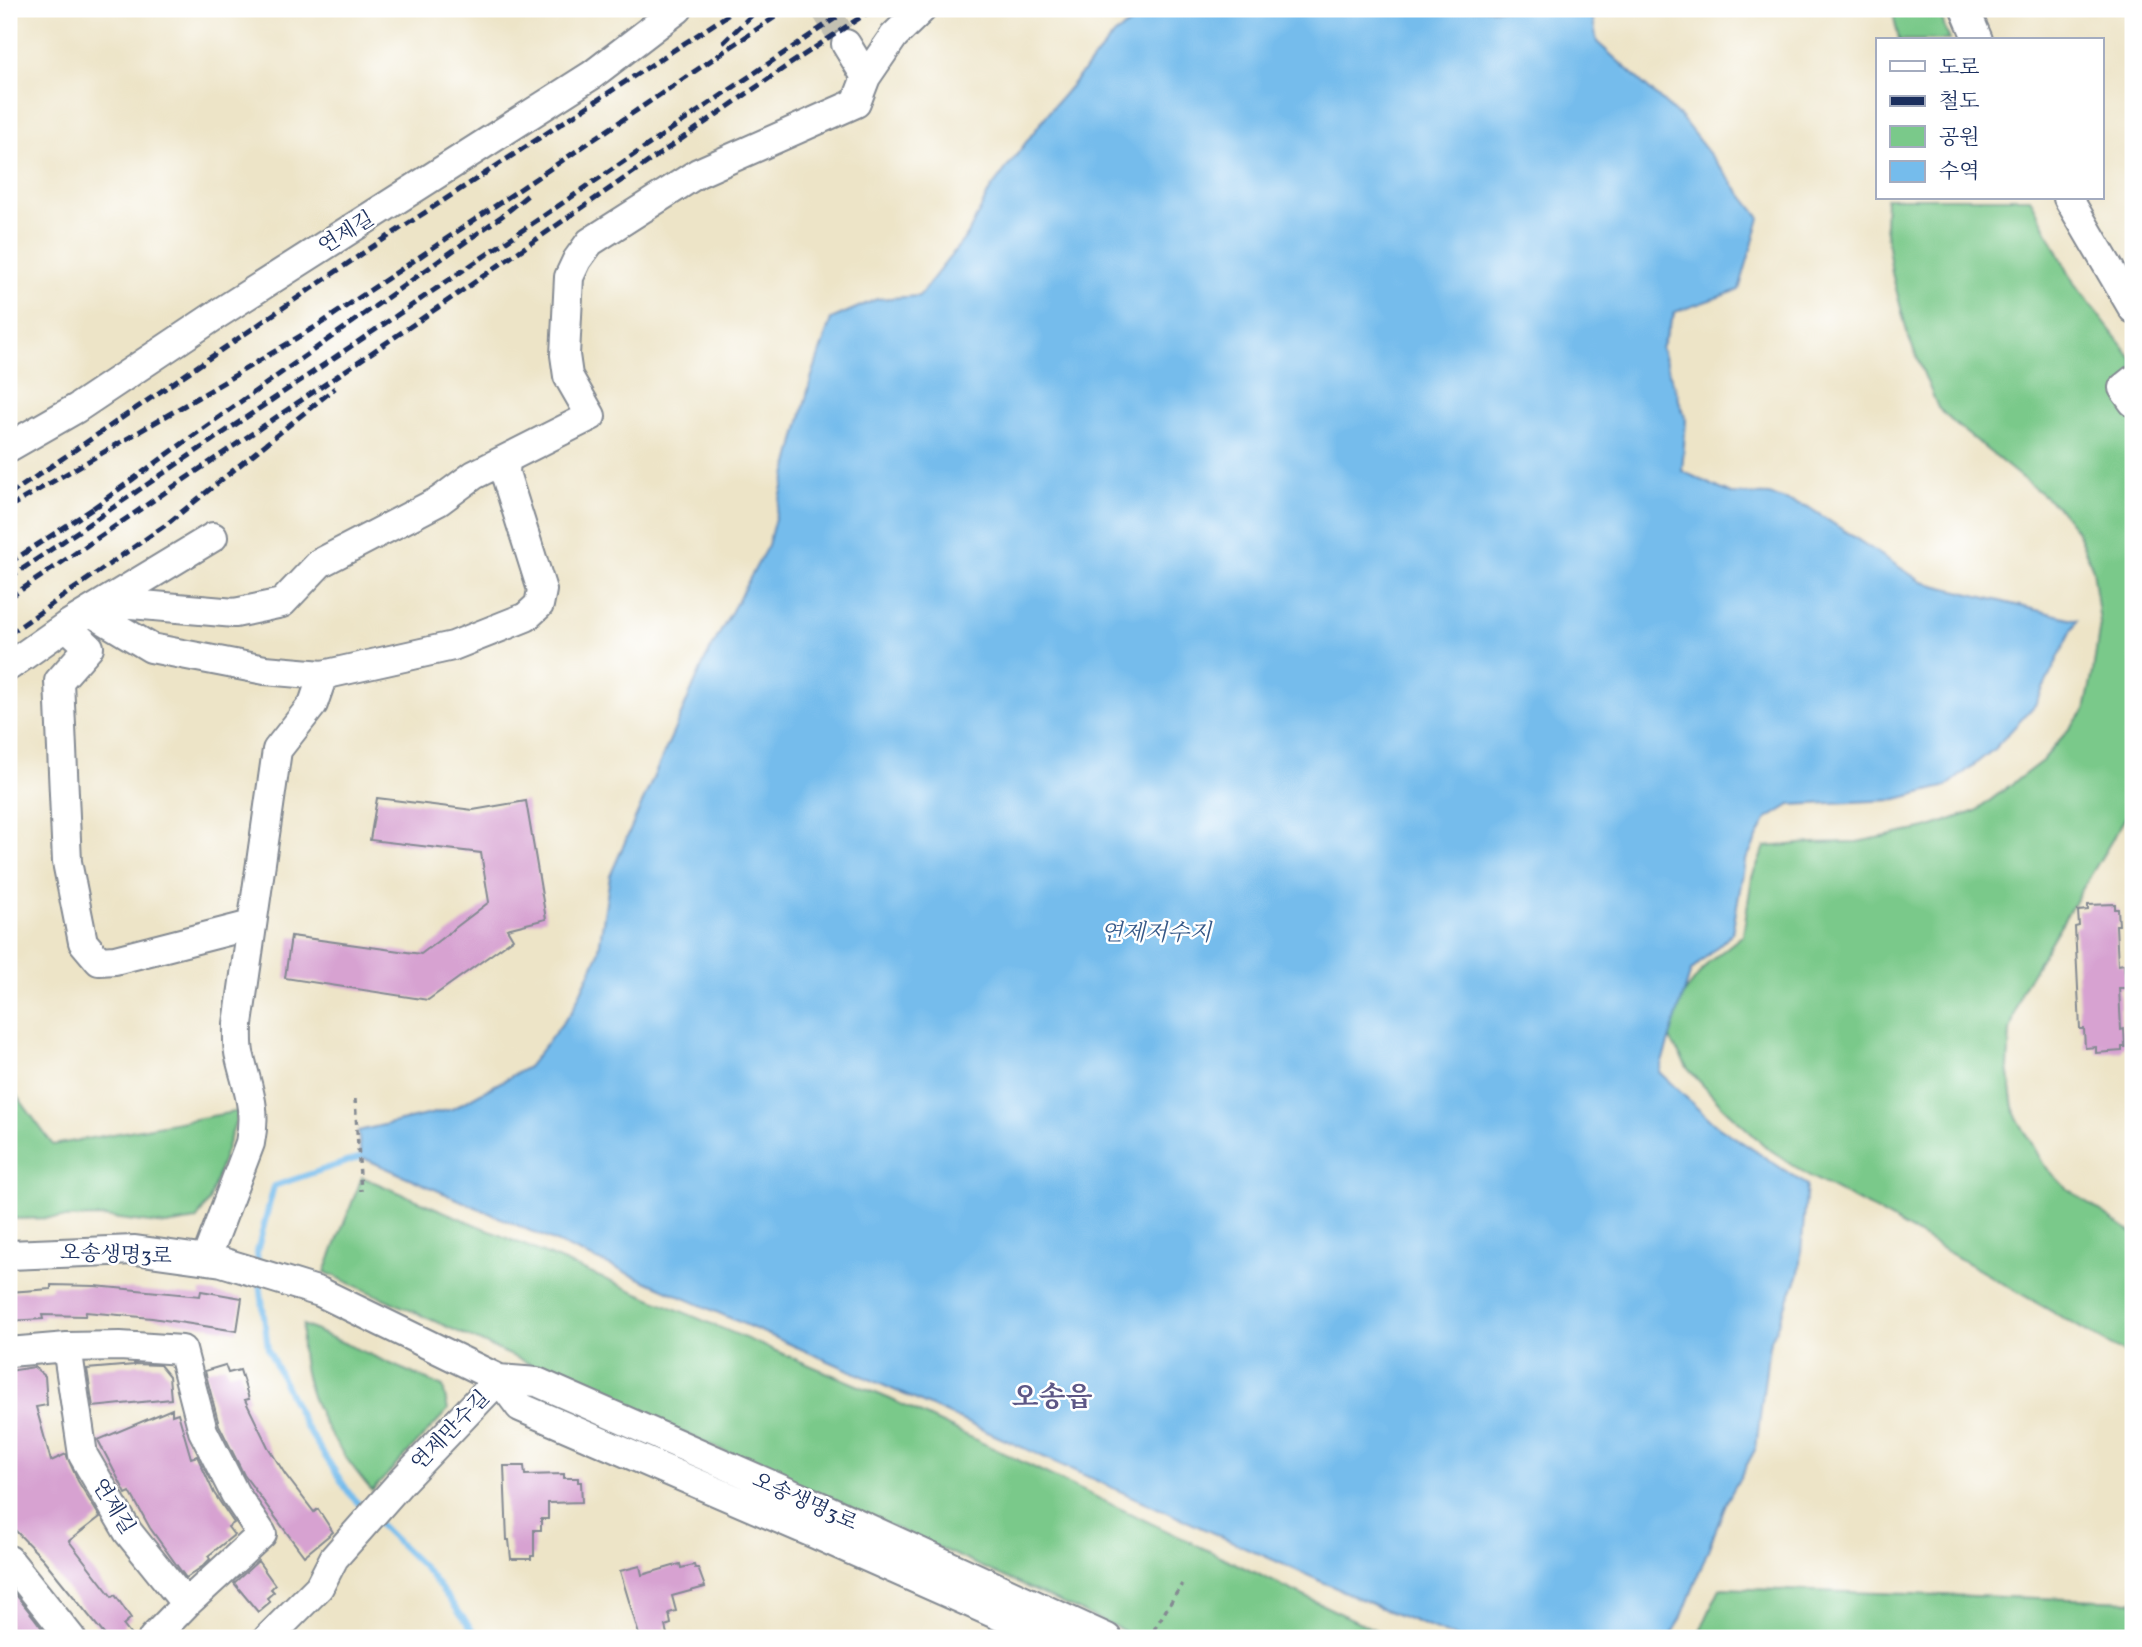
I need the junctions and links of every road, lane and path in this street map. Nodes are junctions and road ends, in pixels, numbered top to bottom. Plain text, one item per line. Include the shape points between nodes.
1 (678, 9) edge
2 (922, 9) edge
3 (1965, 9) edge
4 (1977, 38) edge
5 (846, 44) tunnel mouth
6 (866, 78) junction
7 (2069, 200) edge
8 (2133, 309) edge
9 (2133, 380) edge
10 (2133, 402) edge
11 (9, 447) edge
12 (506, 460) junction
13 (213, 537) dead end
14 (99, 607) junction
15 (66, 626) junction
16 (9, 666) edge
17 (323, 675) junction
18 (251, 925) junction
19 (355, 1100) dead end
20 (360, 1191) dead end
21 (9, 1255) edge
22 (214, 1260) junction
23 (67, 1347) junction
24 (9, 1352) edge
25 (499, 1379) junction
26 (9, 1560) edge
27 (1182, 1584) dead end
28 (186, 1604) junction
29 (71, 1638) edge
30 (153, 1638) edge
31 (268, 1638) edge
32 (1050, 1638) edge
33 (1107, 1638) edge
34 (1149, 1638) edge

1 - 11 street, 연제길 via 592,75 77,408
2 - 6 street via 894,36
3 - 4 street
5 - 6 street
6 - 12 street via 856,103 698,173 590,242 569,277 565,355 568,376 591,416
7 - 8 street
9 - 10 street via 2123,388
12 - 14 street via 320,563 282,603 235,613
12 - 17 street via 505,473 542,590 539,605 526,617 453,646
13 - 14 street
14 - 15 street
14 - 17 street via 150,648 265,670
15 - 16 street
15 - 18 street via 89,647 60,681 66,862 83,942 99,961 115,960
17 - 18 street via 313,704 277,750
18 - 22 street via 238,1024 239,1054 254,1123
19 - 20 path
21 - 22 street, 오송생명3로 via 135,1250
22 - 25 street, 오송생명3로 via 320,1292
23 - 24 street
23 - 28 street, 연제길 via 83,1455 128,1532
23 - 28 street via 182,1350 204,1431 235,1494 262,1534
25 - 31 street, 연제만수길 via 402,1481 334,1558 319,1587
25 - 32 street, 오송생명3로 via 520,1407
25 - 33 street, 오송생명3로 via 537,1382
26 - 29 street
27 - 34 path
28 - 30 street

